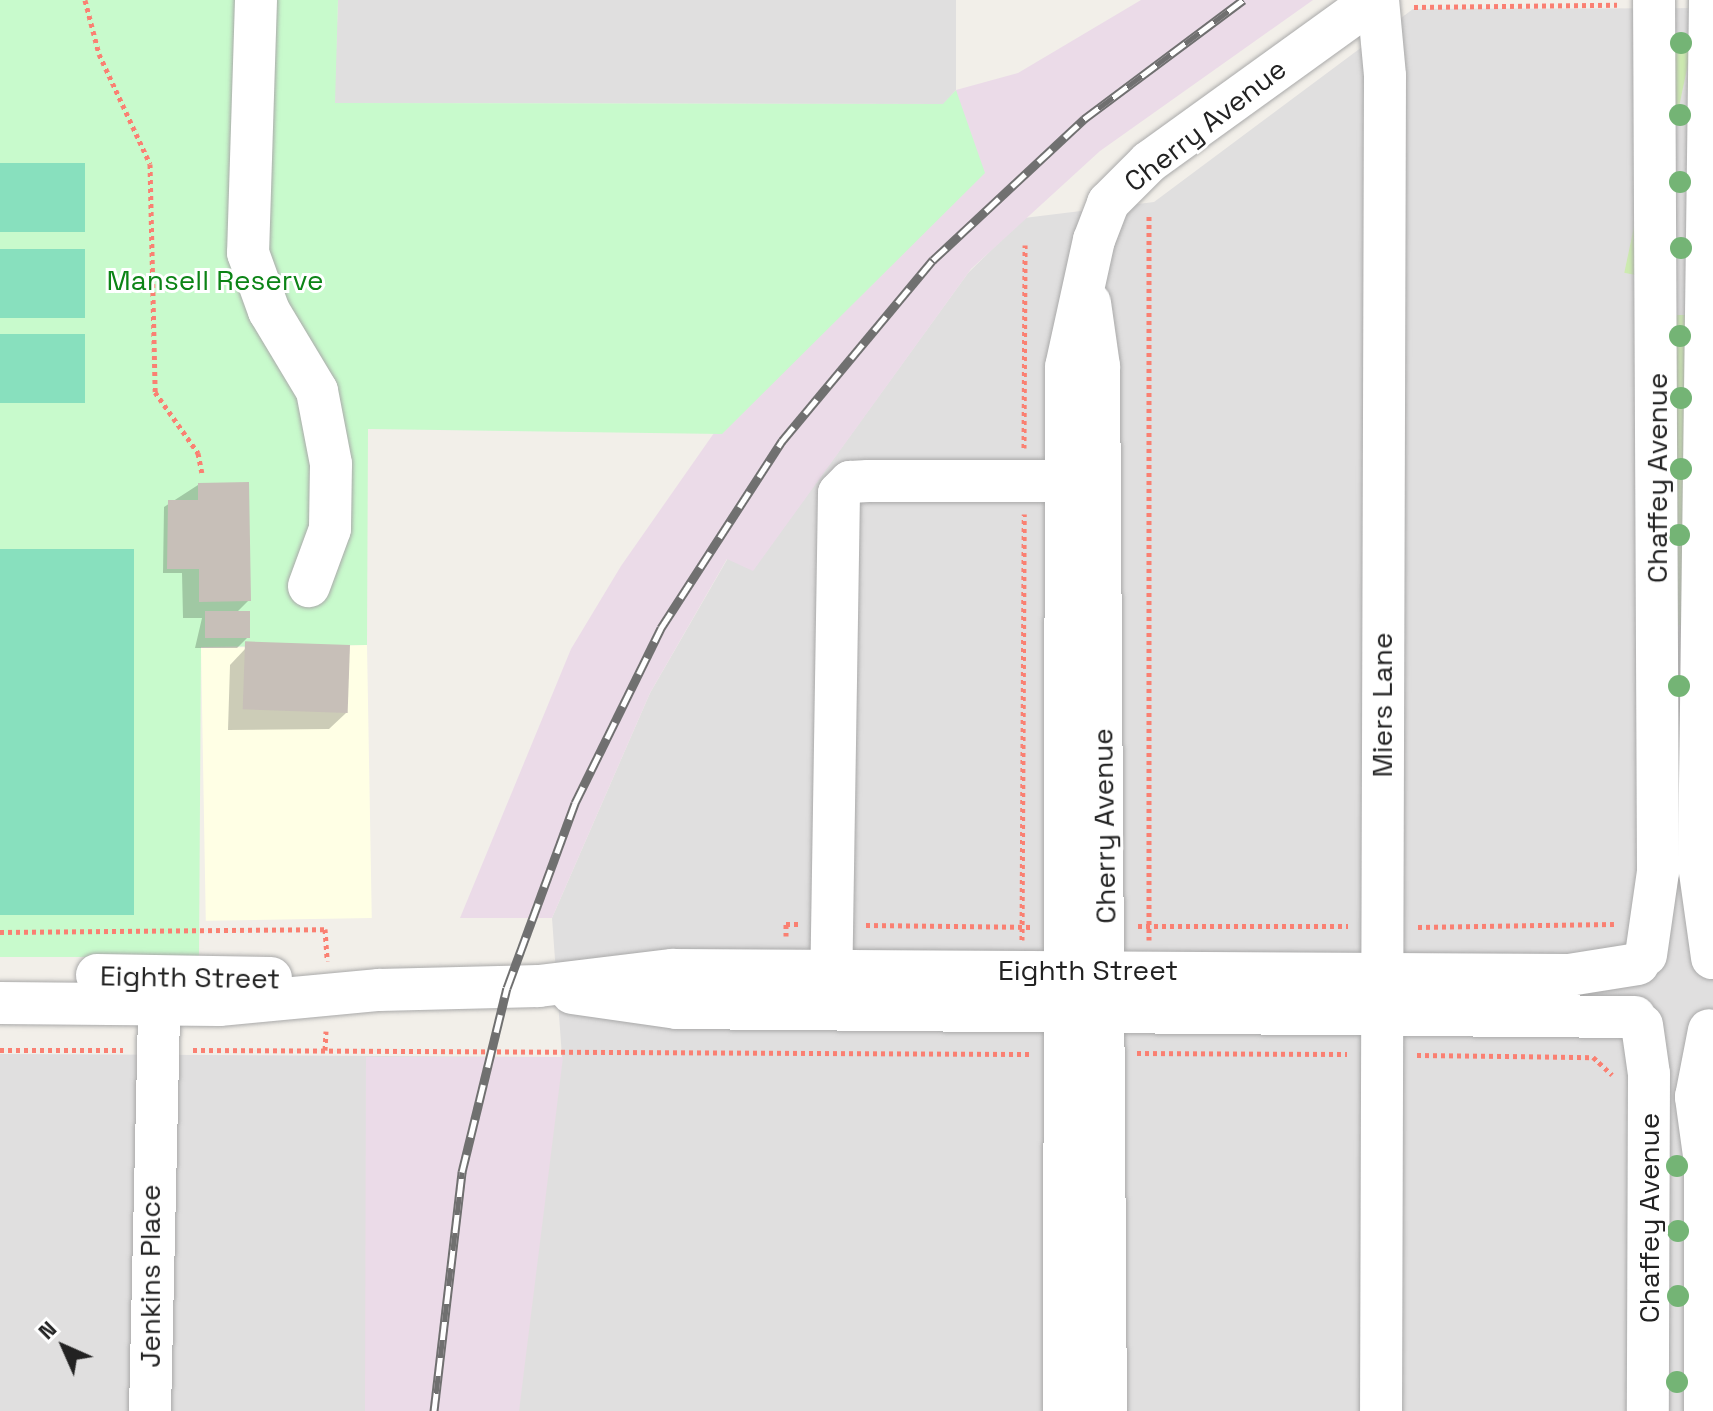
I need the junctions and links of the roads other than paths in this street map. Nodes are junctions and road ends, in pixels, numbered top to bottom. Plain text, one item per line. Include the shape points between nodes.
1 (256, 0) edge
2 (1710, 0) edge
3 (1635, 3) edge
4 (1379, 9) edge
5 (1705, 297) junction
6 (1658, 298) junction
7 (1084, 481) junction
8 (309, 586) dead end
9 (1656, 647) junction
10 (1702, 647) junction
11 (1713, 958) edge
12 (1642, 959) junction
13 (0, 975) edge
14 (379, 990) junction
15 (831, 990) junction
16 (1086, 990) junction
17 (1380, 992) junction
18 (0, 1003) edge
19 (149, 1004) junction
20 (1638, 1021) junction
21 (1711, 1028) edge
22 (1648, 1344) junction
23 (1706, 1344) junction
24 (150, 1411) edge
25 (1064, 1411) edge
26 (1106, 1411) edge
27 (1381, 1411) edge
28 (1648, 1411) edge
29 (1705, 1411) edge

1 - 8 street via 248,253 269,311 317,391 331,464 330,529
2 - 5 street, Chaffey Avenue
3 - 6 street, Chaffey Avenue
4 - 7 street, Cherry Avenue via 1121,188 1101,218 1088,286 1099,366
4 - 17 street, Miers Lane
5 - 6 street
5 - 10 street, Chaffey Avenue
6 - 9 street, Chaffey Avenue
7 - 15 street via 859,481 839,493
7 - 16 street, Cherry Avenue
7 - 16 street, Cherry Avenue via 1106,926
9 - 10 street
9 - 12 street, Chaffey Avenue via 1658,872
10 - 11 street, Chaffey Avenue via 1699,865
11 - 12 street, Eighth Street via 1687,944
12 - 17 street, Eighth Street via 1569,975
12 - 20 street, Chaffey Avenue via 1629,990
13 - 14 street, Eighth Street via 214,975
14 - 15 street, Eighth Street via 539,986 672,970
14 - 19 street, Eighth Street
15 - 16 street, Eighth Street
16 - 17 street, Eighth Street
16 - 25 street, Cherry Avenue via 1066,1054
16 - 26 street, Cherry Avenue via 1107,1054
17 - 20 street, Eighth Street
17 - 27 street, Miers Lane
18 - 19 street, Eighth Street
19 - 24 street, Jenkins Place
20 - 21 street, Eighth Street via 1667,1040
20 - 22 street, Chaffey Avenue via 1649,1074
21 - 23 street, Chaffey Avenue via 1696,1097 1705,1163
22 - 23 street
22 - 28 street, Chaffey Avenue
23 - 29 street, Chaffey Avenue

